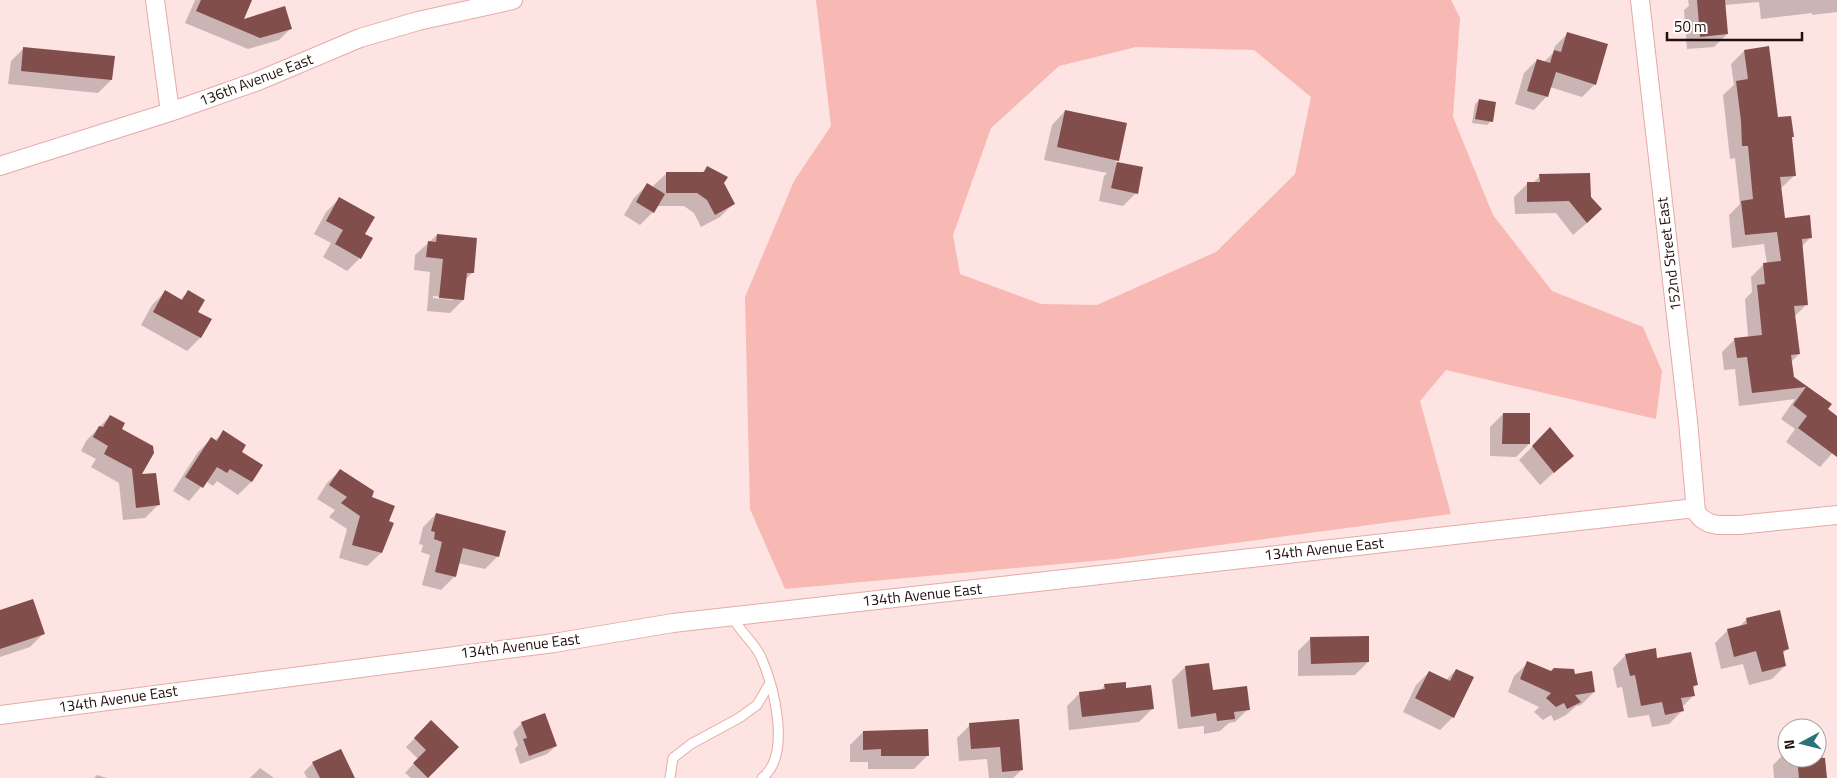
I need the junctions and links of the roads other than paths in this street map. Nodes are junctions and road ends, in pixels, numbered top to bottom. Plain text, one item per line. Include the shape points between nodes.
1 (155, 0) edge
2 (513, 0) edge
3 (1640, 0) edge
4 (170, 112) junction
5 (0, 166) edge
6 (1695, 508) junction
7 (1837, 515) edge
8 (732, 616) junction
9 (770, 683) junction
10 (0, 714) edge
11 (670, 778) edge
12 (762, 778) edge

1 - 4 street
2 - 4 street, 136th Avenue East via 418,21 360,38 258,81
3 - 6 street, 152nd Street East
4 - 5 street, 136th Avenue East
6 - 7 street via 1701,518 1718,525
6 - 8 street, 134th Avenue East
8 - 9 lane via 760,656
8 - 10 street, 134th Avenue East via 554,643
9 - 11 lane via 757,705 673,758
9 - 12 lane via 777,708 779,743 770,772

